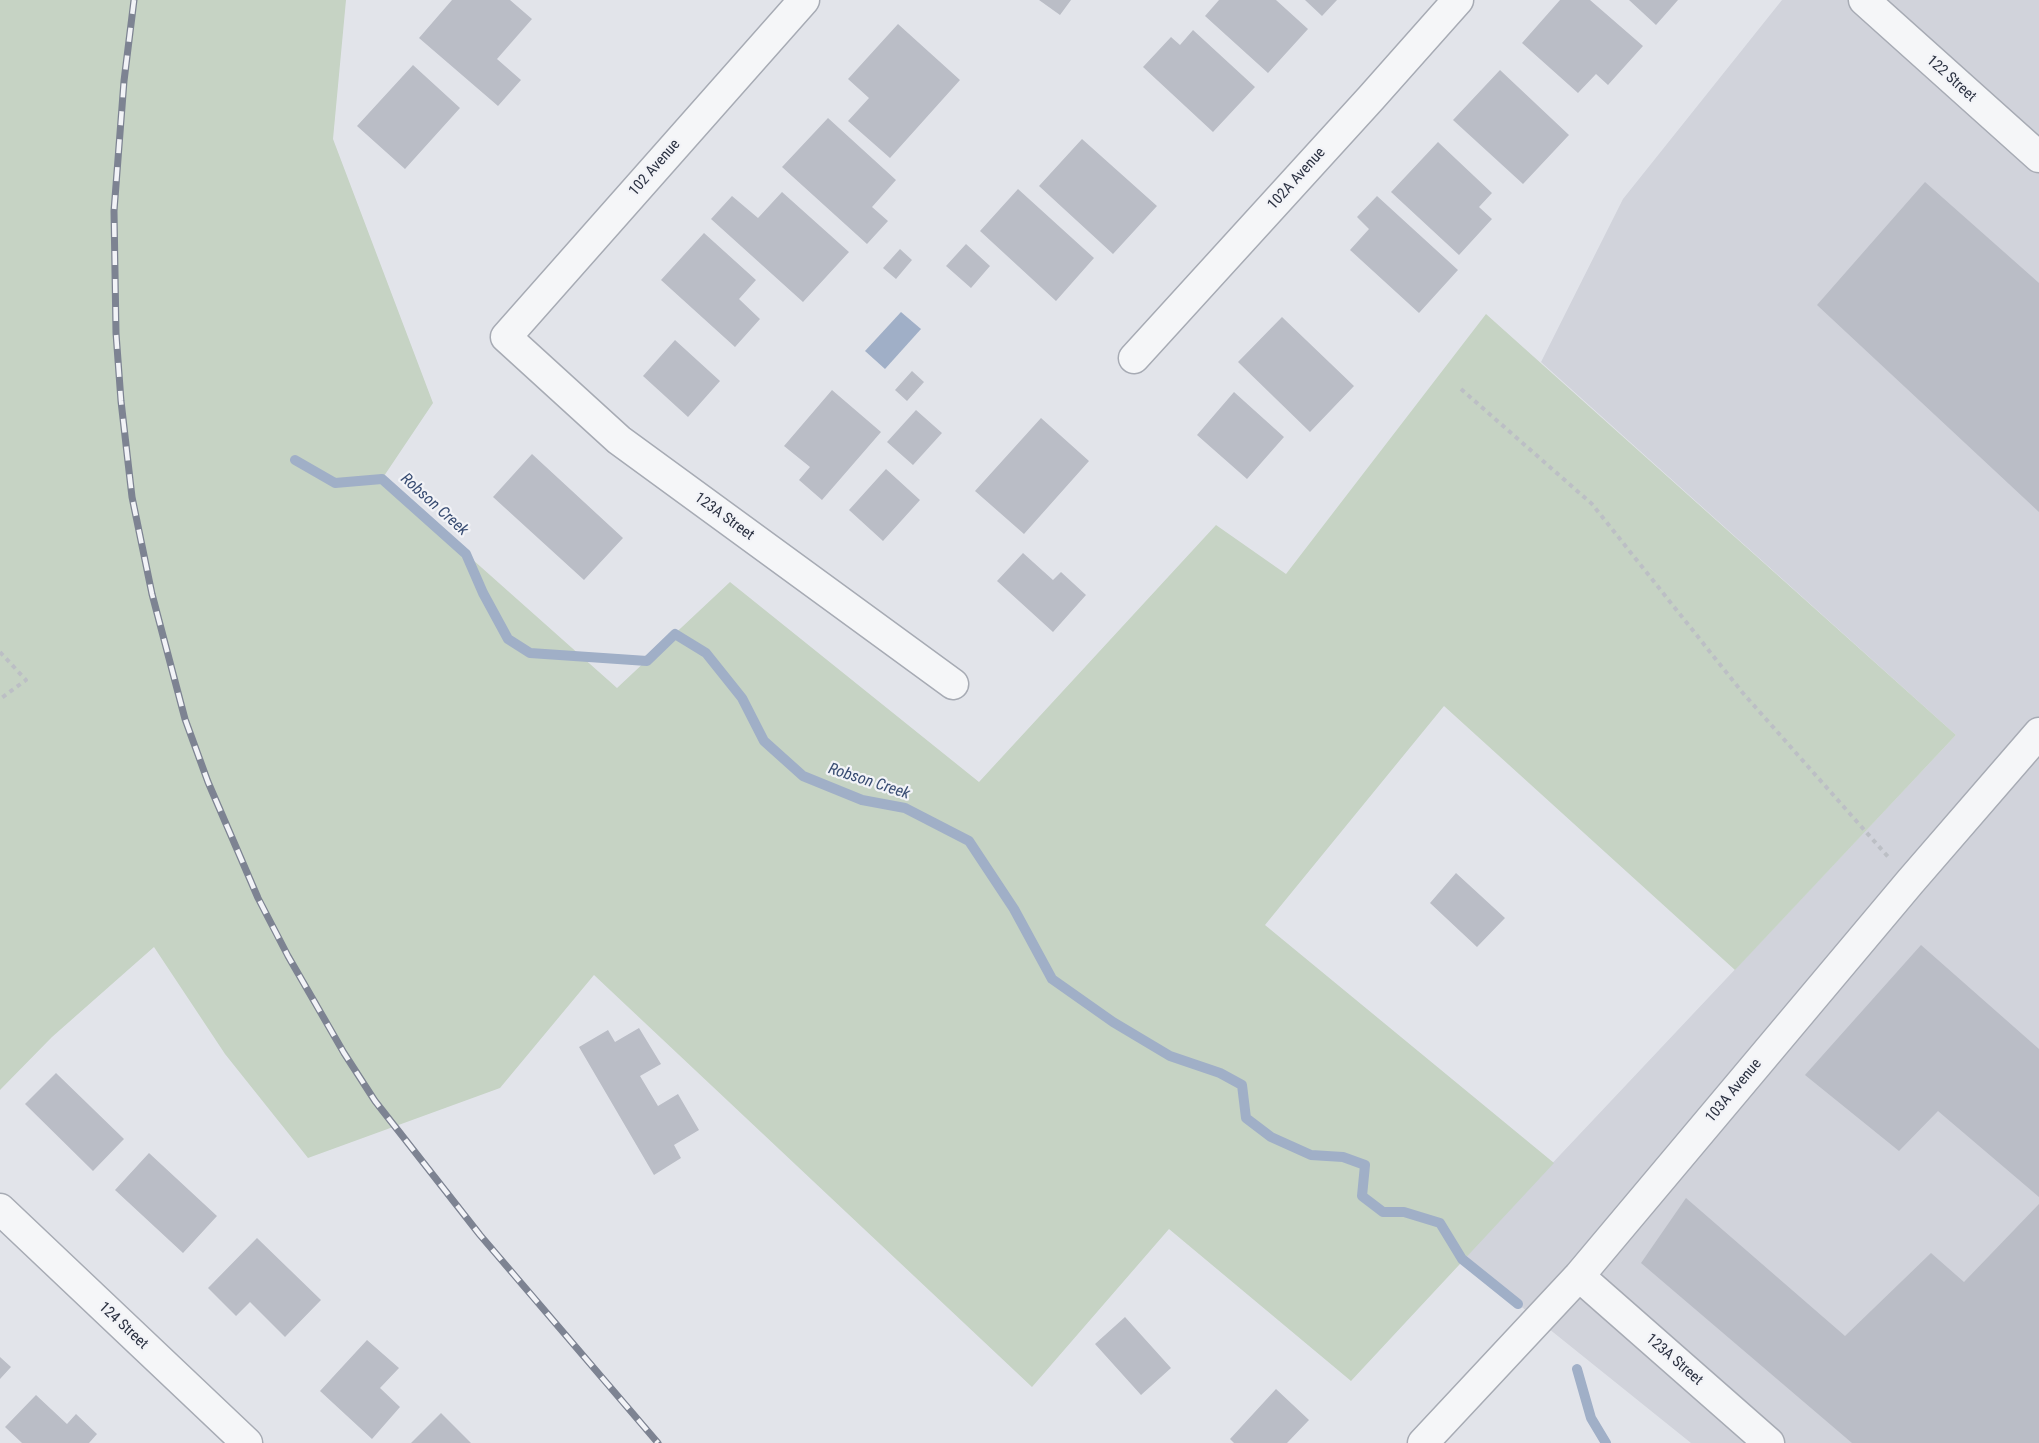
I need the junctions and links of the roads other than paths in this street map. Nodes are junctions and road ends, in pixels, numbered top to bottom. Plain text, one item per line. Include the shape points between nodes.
1 (804, 0) edge
2 (1458, 0) edge
3 (1864, 0) edge
4 (2039, 157) edge
5 (506, 337) joint
6 (1134, 358) dead end
7 (953, 684) dead end
8 (2039, 733) edge
9 (0, 1209) edge
10 (1579, 1276) junction
11 (247, 1443) edge
12 (1423, 1443) edge
13 (1769, 1443) edge

1 - 5 street, 102 Avenue
2 - 6 street, 102A Avenue
3 - 4 street, 122 Street
5 - 7 street, 123A Street via 619,440
8 - 10 street, 103A Avenue
9 - 11 street, 124 Street
10 - 12 street, 103A Avenue
10 - 13 street, 123A Street

